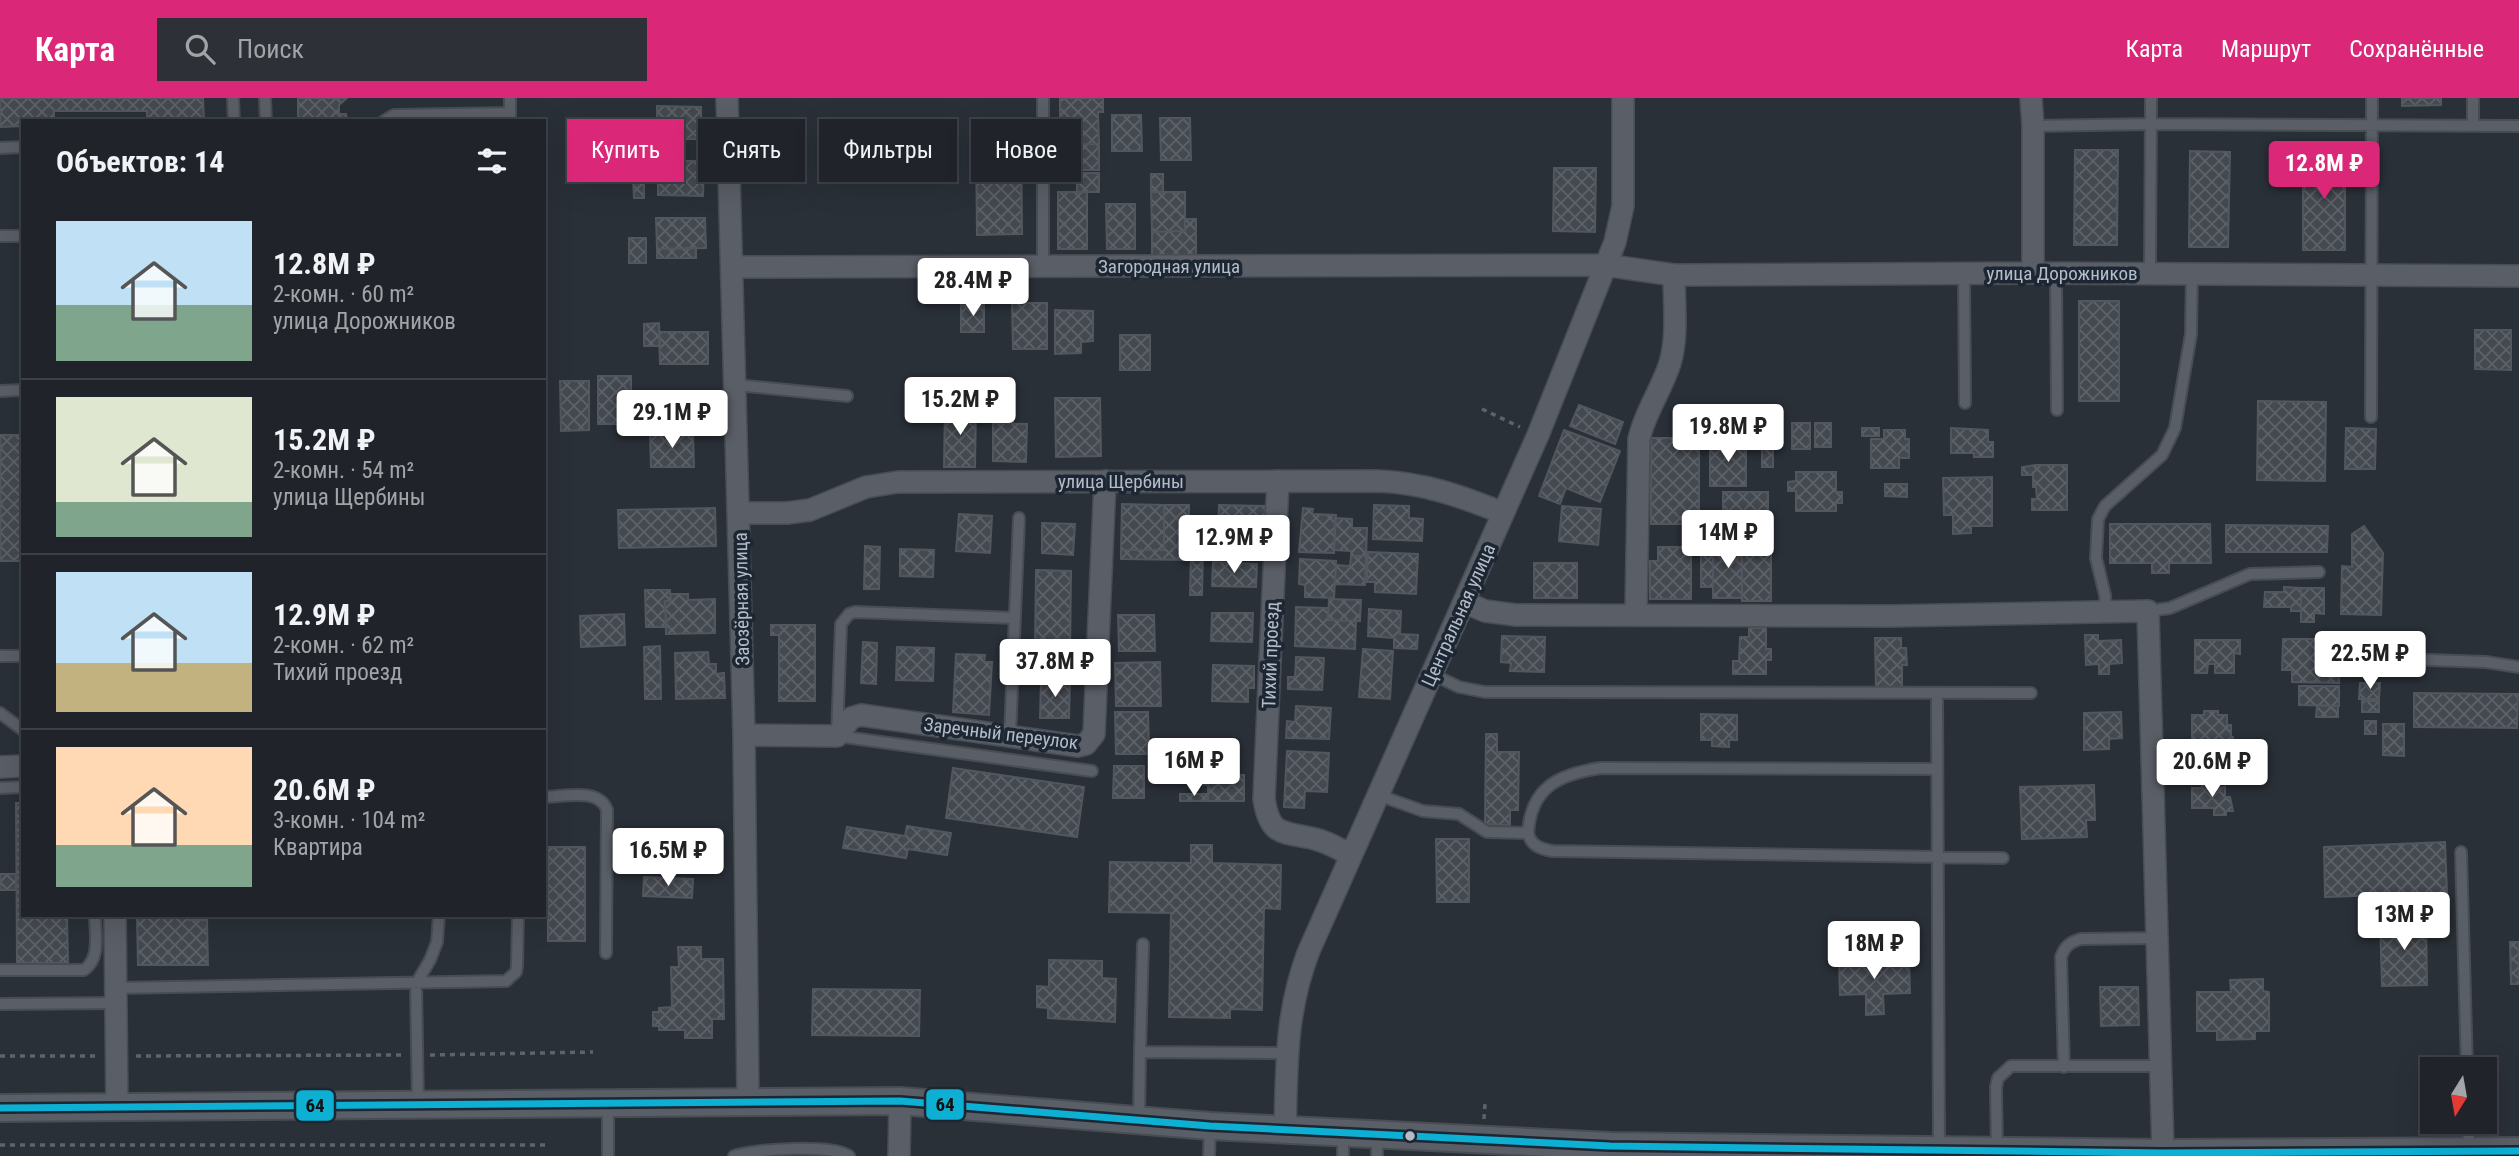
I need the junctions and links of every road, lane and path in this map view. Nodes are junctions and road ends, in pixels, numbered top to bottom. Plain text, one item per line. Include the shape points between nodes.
1 (233, 98) edge
2 (265, 98) edge
3 (510, 98) edge
4 (727, 98) edge
5 (1043, 98) edge
6 (1623, 98) edge
7 (2031, 98) edge
8 (2151, 98) edge
9 (2372, 98) edge
10 (2473, 98) edge
11 (510, 117) edge
12 (234, 119) edge
13 (266, 119) edge
14 (387, 119) edge
15 (2151, 124) junction
16 (2372, 125) junction
17 (2033, 126) junction
18 (2473, 126) junction
19 (2519, 126) edge
20 (21, 147) edge
21 (0, 148) edge
22 (0, 236) edge
23 (21, 236) edge
24 (1605, 265) junction
25 (1043, 266) junction
26 (733, 267) junction
27 (2033, 272) junction
28 (1964, 273) junction
29 (2056, 273) junction
30 (2150, 273) junction
31 (2192, 273) junction
32 (2373, 274) junction
33 (1674, 275) junction
34 (2519, 276) edge
35 (736, 385) junction
36 (21, 390) edge
37 (0, 391) edge
38 (847, 397) dead end
39 (1965, 403) dead end
40 (1482, 410) dead end
41 (2057, 410) dead end
42 (2371, 417) dead end
43 (1538, 435) junction
44 (1105, 481) junction
45 (1278, 481) junction
46 (739, 513) junction
47 (1503, 513) junction
48 (1019, 518) dead end
49 (2319, 572) dead end
50 (1464, 603) junction
51 (2148, 611) junction
52 (2106, 612) junction
53 (1636, 614) junction
54 (1015, 618) junction
55 (0, 656) edge
56 (21, 656) edge
57 (2403, 659) dead end
58 (2519, 667) edge
59 (1432, 674) junction
60 (1937, 693) junction
61 (2032, 693) dead end
62 (0, 713) edge
63 (21, 729) edge
64 (744, 736) junction
65 (837, 736) junction
66 (1010, 736) junction
67 (0, 766) edge
68 (21, 766) edge
69 (1937, 769) junction
70 (1092, 771) dead end
71 (21, 787) edge
72 (0, 788) edge
73 (1378, 795) junction
74 (546, 797) edge
75 (1528, 833) junction
76 (2461, 852) dead end
77 (1351, 855) junction
78 (1938, 857) junction
79 (2003, 858) dead end
80 (95, 917) edge
81 (115, 917) edge
82 (439, 917) edge
83 (517, 917) edge
84 (2157, 938) junction
85 (1143, 944) dead end
86 (606, 953) dead end
87 (0, 970) edge
88 (416, 984) junction
89 (117, 995) junction
90 (0, 1004) edge
91 (593, 1052) dead end
92 (1140, 1052) junction
93 (1288, 1053) junction
94 (417, 1055) junction
95 (0, 1056) edge
96 (117, 1056) junction
97 (2467, 1057) edge
98 (2160, 1066) junction
99 (2064, 1067) junction
100 (748, 1101) junction
101 (900, 1101) junction
102 (608, 1104) junction
103 (418, 1105) junction
104 (0, 1108) edge
105 (117, 1108) junction
106 (1139, 1120) junction
107 (1210, 1126) junction
108 (1285, 1130) junction
109 (2468, 1134) edge
110 (0, 1145) edge
111 (547, 1145) dead end
112 (1343, 1145) edge
113 (1377, 1146) edge
114 (1939, 1151) junction
115 (1997, 1151) junction
116 (2469, 1151) junction
117 (2519, 1151) edge
118 (1810, 1153) edge
119 (2163, 1153) junction
120 (2081, 1154) edge
121 (2204, 1154) edge
122 (608, 1156) edge
123 (734, 1156) edge
124 (849, 1156) edge
125 (899, 1156) edge
126 (1209, 1156) edge

1 - 12 lane
2 - 13 lane
3 - 11 lane
4 - 26 street, Заозёрная улица
5 - 25 lane
6 - 24 street, Центральная улица via 1623,206
7 - 17 street
8 - 15 lane
9 - 16 lane
10 - 18 lane
11 - 14 lane via 394,115
15 - 16 lane
15 - 17 lane
15 - 30 lane
16 - 18 lane
16 - 32 lane
17 - 27 street
18 - 19 lane
20 - 21 lane
22 - 23 lane
24 - 25 street, Загородная улица
24 - 33 street, улица Дорожников
24 - 43 street, Центральная улица
25 - 26 street, Загородная улица
26 - 35 street, Заозёрная улица
27 - 28 street, улица Дорожников
27 - 29 street, улица Дорожников
28 - 33 street, улица Дорожников
28 - 39 lane
29 - 30 street, улица Дорожников
29 - 41 lane
30 - 31 street, улица Дорожников
31 - 32 street, улица Дорожников
31 - 52 lane via 2190,334 2175,428 2151,466 2105,506 2098,519 2096,558
32 - 34 street, улица Дорожников
32 - 42 lane
33 - 53 street via 1673,350 1639,439
35 - 38 lane
35 - 46 street, Заозёрная улица
36 - 37 lane
40 - 43 path
43 - 47 street, Центральная улица
44 - 45 street, улица Щербины
44 - 46 street, улица Щербины via 898,482 866,487 810,510
44 - 66 street, Заречный переулок via 1094,734 1078,746
45 - 47 street, улица Щербины via 1401,482 1446,491
45 - 77 street, Тихий проезд via 1266,810 1276,830 1329,843
46 - 64 street, Заозёрная улица
47 - 50 street, Центральная улица
48 - 54 lane
49 - 51 lane via 2250,575 2170,608
50 - 53 street via 1516,615
50 - 59 street, Центральная улица
51 - 52 street
51 - 84 street
52 - 53 street
54 - 65 lane via 849,614 841,624
54 - 66 lane
55 - 56 lane
57 - 58 lane
59 - 60 lane via 1459,687 1485,692
59 - 73 street, Центральная улица
60 - 61 lane
60 - 69 lane
62 - 63 lane
64 - 65 street
64 - 100 street, Заозёрная улица
65 - 66 street, Заречный переулок via 851,718 861,715
65 - 70 lane
67 - 68 street
69 - 75 lane via 1579,771 1555,781 1539,796
69 - 78 lane
71 - 72 lane
73 - 75 lane via 1423,811 1459,814 1487,832
73 - 77 street, Центральная улица
74 - 86 lane via 589,795 604,802
75 - 78 lane via 1532,843 1553,851
76 - 97 lane
77 - 93 street, Центральная улица via 1298,979
78 - 79 lane
78 - 114 lane
80 - 87 lane via 94,958 84,970
81 - 89 street
82 - 88 lane via 437,942
83 - 88 lane via 517,966 512,978
84 - 98 street
84 - 99 lane via 2081,939 2065,948 2061,957
85 - 92 lane
88 - 89 lane
88 - 94 lane
89 - 90 lane
89 - 96 street
91 - 94 path
92 - 93 lane
92 - 106 lane
93 - 108 street, Центральная улица
94 - 96 path
94 - 103 lane
95 - 96 path
96 - 105 street
98 - 99 lane
98 - 119 street
99 - 115 lane via 2011,1066 1998,1078
100 - 101 street
100 - 102 street
101 - 106 street
101 - 125 street
102 - 103 street
102 - 122 lane
103 - 105 street
104 - 105 street
106 - 107 street
107 - 108 street
107 - 126 lane
108 - 112 street
109 - 116 lane
110 - 111 path
112 - 113 street
113 - 118 street via 1495,1144
114 - 115 street
114 - 118 street
115 - 120 street
116 - 117 street
116 - 121 street
119 - 120 street
119 - 121 street
123 - 124 lane via 755,1150 835,1149

